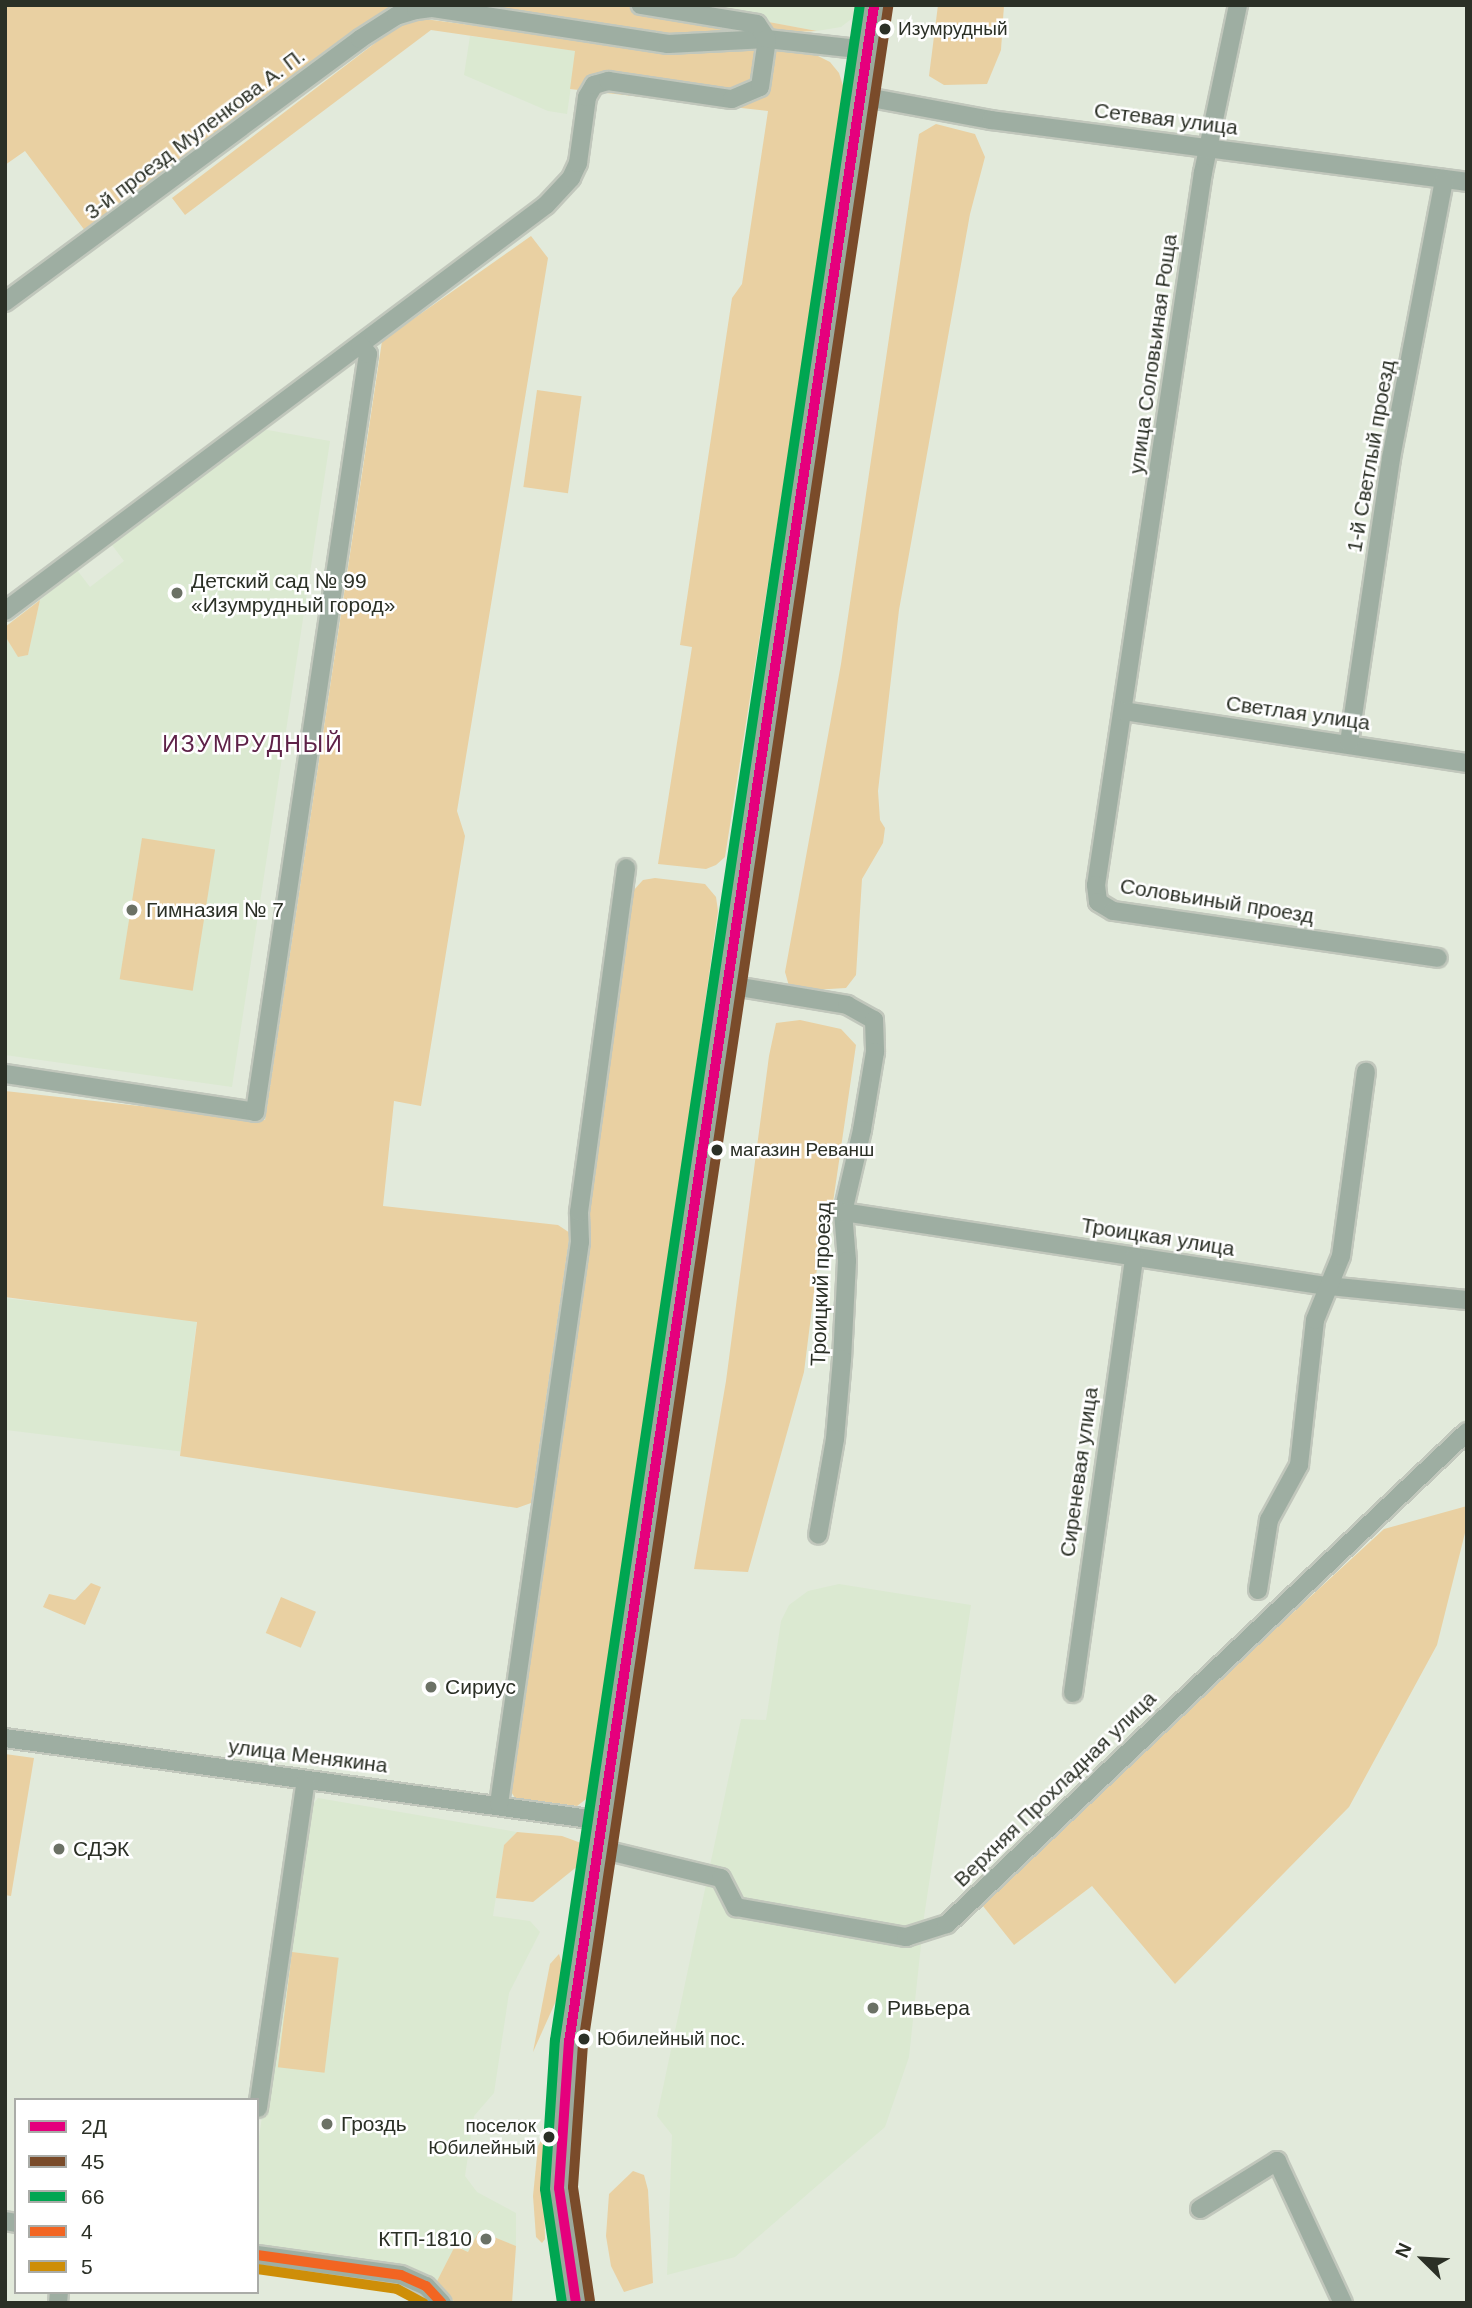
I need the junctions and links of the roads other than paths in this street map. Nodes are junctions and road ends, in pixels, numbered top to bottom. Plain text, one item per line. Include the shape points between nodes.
1 (640, 5) edge
2 (874, 5) edge
3 (1238, 5) edge
4 (767, 39) junction
5 (867, 50) junction
6 (861, 96) junction
7 (1212, 147) junction
8 (1444, 179) junction
9 (1467, 182) edge
10 (5, 302) edge
11 (360, 345) junction
12 (5, 611) edge
13 (1123, 711) junction
14 (1349, 743) junction
15 (1467, 763) edge
16 (626, 868) dead end
17 (1438, 958) dead end
18 (728, 985) junction
19 (1366, 1072) dead end
20 (5, 1074) edge
21 (843, 1212) junction
22 (1134, 1257) junction
23 (1329, 1286) junction
24 (1467, 1300) edge
25 (1467, 1432) edge
26 (818, 1535) dead end
27 (1258, 1590) dead end
28 (1073, 1693) dead end
29 (5, 1738) edge
30 (306, 1780) junction
31 (499, 1804) junction
32 (602, 1835) junction
33 (259, 2101) edge
34 (1200, 2209) dead end
35 (259, 2255) edge
36 (442, 2303) edge
37 (576, 2303) edge
38 (1343, 2303) edge

1 - 4 street via 757,24
2 - 5 main road
3 - 7 street, улица Соловьиная Роща
4 - 5 street
4 - 10 street, 3-й проезд Муленкова А. П. via 668,44 433,8 396,16
4 - 11 street via 760,87 744,97 608,81 594,85 587,97 578,163 560,191
5 - 6 main road
6 - 7 street, Сетевая улица via 991,120
6 - 18 main road
7 - 8 street, Сетевая улица
7 - 13 street, улица Соловьиная Роща via 1203,172
8 - 9 street, Сетевая улица
8 - 14 street, 1-й Светлый проезд via 1391,458
11 - 12 street
11 - 20 street via 368,354 255,1112
13 - 14 street, Светлая улица
13 - 17 street, Соловьиный проезд via 1096,886 1098,902 1112,911
14 - 15 street, Светлая улица
16 - 31 street via 579,1212 580,1242
18 - 21 street, Троицкий проезд via 847,1005 874,1020 875,1052
18 - 32 main road
19 - 23 street via 1341,1256
21 - 22 street, Троицкая улица
21 - 26 street, Троицкий проезд via 847,1261 838,1399
22 - 23 street, Троицкая улица
22 - 28 street, Сиреневая улица
23 - 24 street, Троицкая улица
23 - 27 street via 1315,1320 1299,1465 1269,1520
25 - 32 street, Верхняя Прохладная улица via 947,1924 906,1937 736,1907 721,1878
29 - 30 street, улица Менякина
30 - 31 street, улица Менякина
30 - 33 street
31 - 32 street, улица Менякина
32 - 37 main road via 569,2042 559,2154 561,2226
34 - 38 street via 1277,2161
35 - 36 street via 401,2275 426,2286

